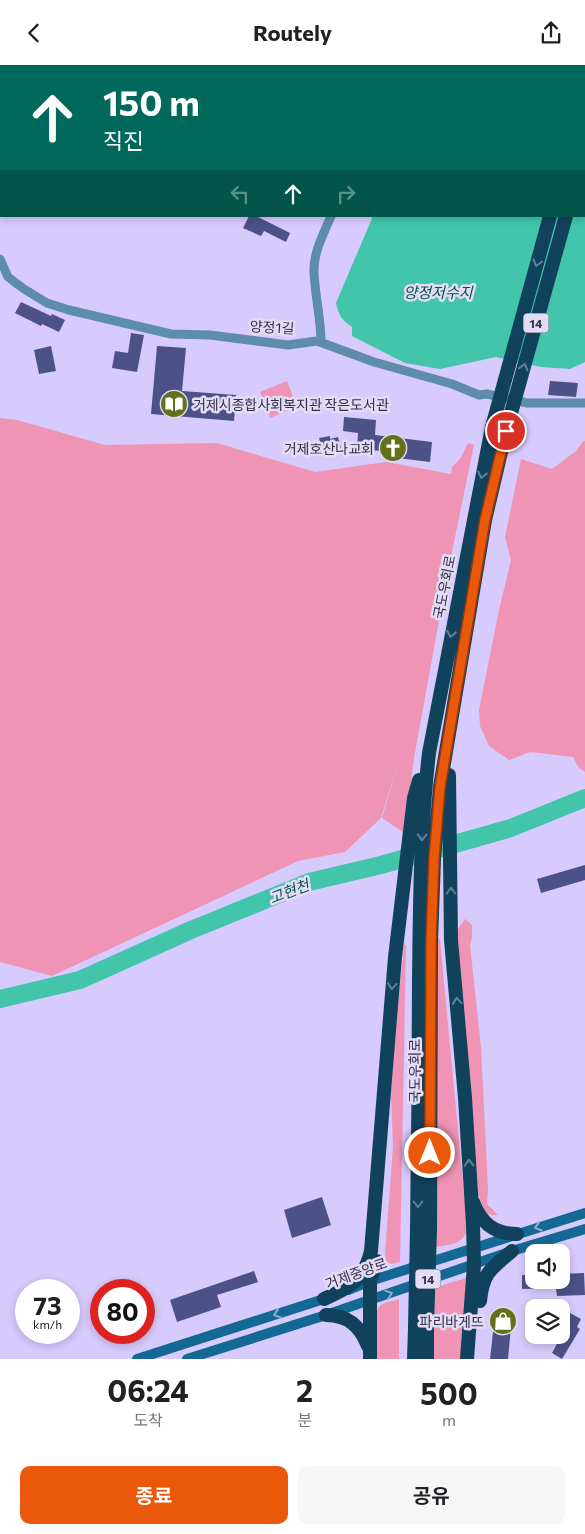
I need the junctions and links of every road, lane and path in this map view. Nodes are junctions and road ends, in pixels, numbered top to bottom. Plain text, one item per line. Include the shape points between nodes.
1 (331, 217) edge
2 (550, 217) edge
3 (566, 217) edge
4 (0, 259) edge
5 (321, 342) junction
6 (585, 403) edge
7 (447, 749) junction
8 (429, 753) junction
9 (425, 944) junction
10 (382, 1111) junction
11 (471, 1194) junction
12 (585, 1213) edge
13 (585, 1229) edge
14 (517, 1234) junction
15 (568, 1234) junction
16 (585, 1235) edge
17 (473, 1248) junction
18 (512, 1251) junction
19 (474, 1265) junction
20 (370, 1281) junction
21 (324, 1299) junction
22 (370, 1300) junction
23 (326, 1315) junction
24 (421, 1327) junction
25 (370, 1355) edge
26 (137, 1359) edge
27 (187, 1359) edge
28 (414, 1359) edge
29 (426, 1359) edge
30 (467, 1359) edge
31 (473, 1359) edge

1 - 5 street via 319,246 314,271
2 -> 8 highway, 국도우회로 / 14, bridge via 492,427
7 -> 3 highway, 국도우회로 / 14, bridge via 485,520 506,431
4 - 5 street, 양정1길 via 8,277 24,289 46,303 69,310 171,334 210,335 288,345
5 - 6 street, 양정1길 via 479,395 527,403
7 - 9 highway, 14 via 440,787
11 -> 7 highway via 451,940
8 -> 9 highway, 14 via 421,839
8 -> 10 highway via 414,798 397,938
9 - 24 highway, 국도우회로 / 14, bridge
10 - 20 highway via 386,1156 379,1254
10 - 21 highway via 366,1268 354,1283
11 - 14 highway via 484,1221 505,1234
11 - 17 highway
12 -> 14 main road, 거제중앙로
13 - 15 main road
14 - 17 main road, 거제중앙로
15 - 16 street
15 - 18 main road
17 - 19 highway
17 - 20 main road, 거제중앙로
18 - 19 main road
18 - 31 highway via 489,1271 481,1285
22 -> 19 main road
19 - 30 highway
20 - 21 main road, 거제중앙로
20 - 22 highway
21 -> 26 main road, 거제중앙로
22 - 23 main road
22 - 25 highway
23 - 25 highway via 336,1315 355,1326 362,1333
23 - 27 main road
24 - 28 highway, 14
24 - 29 highway, 14

